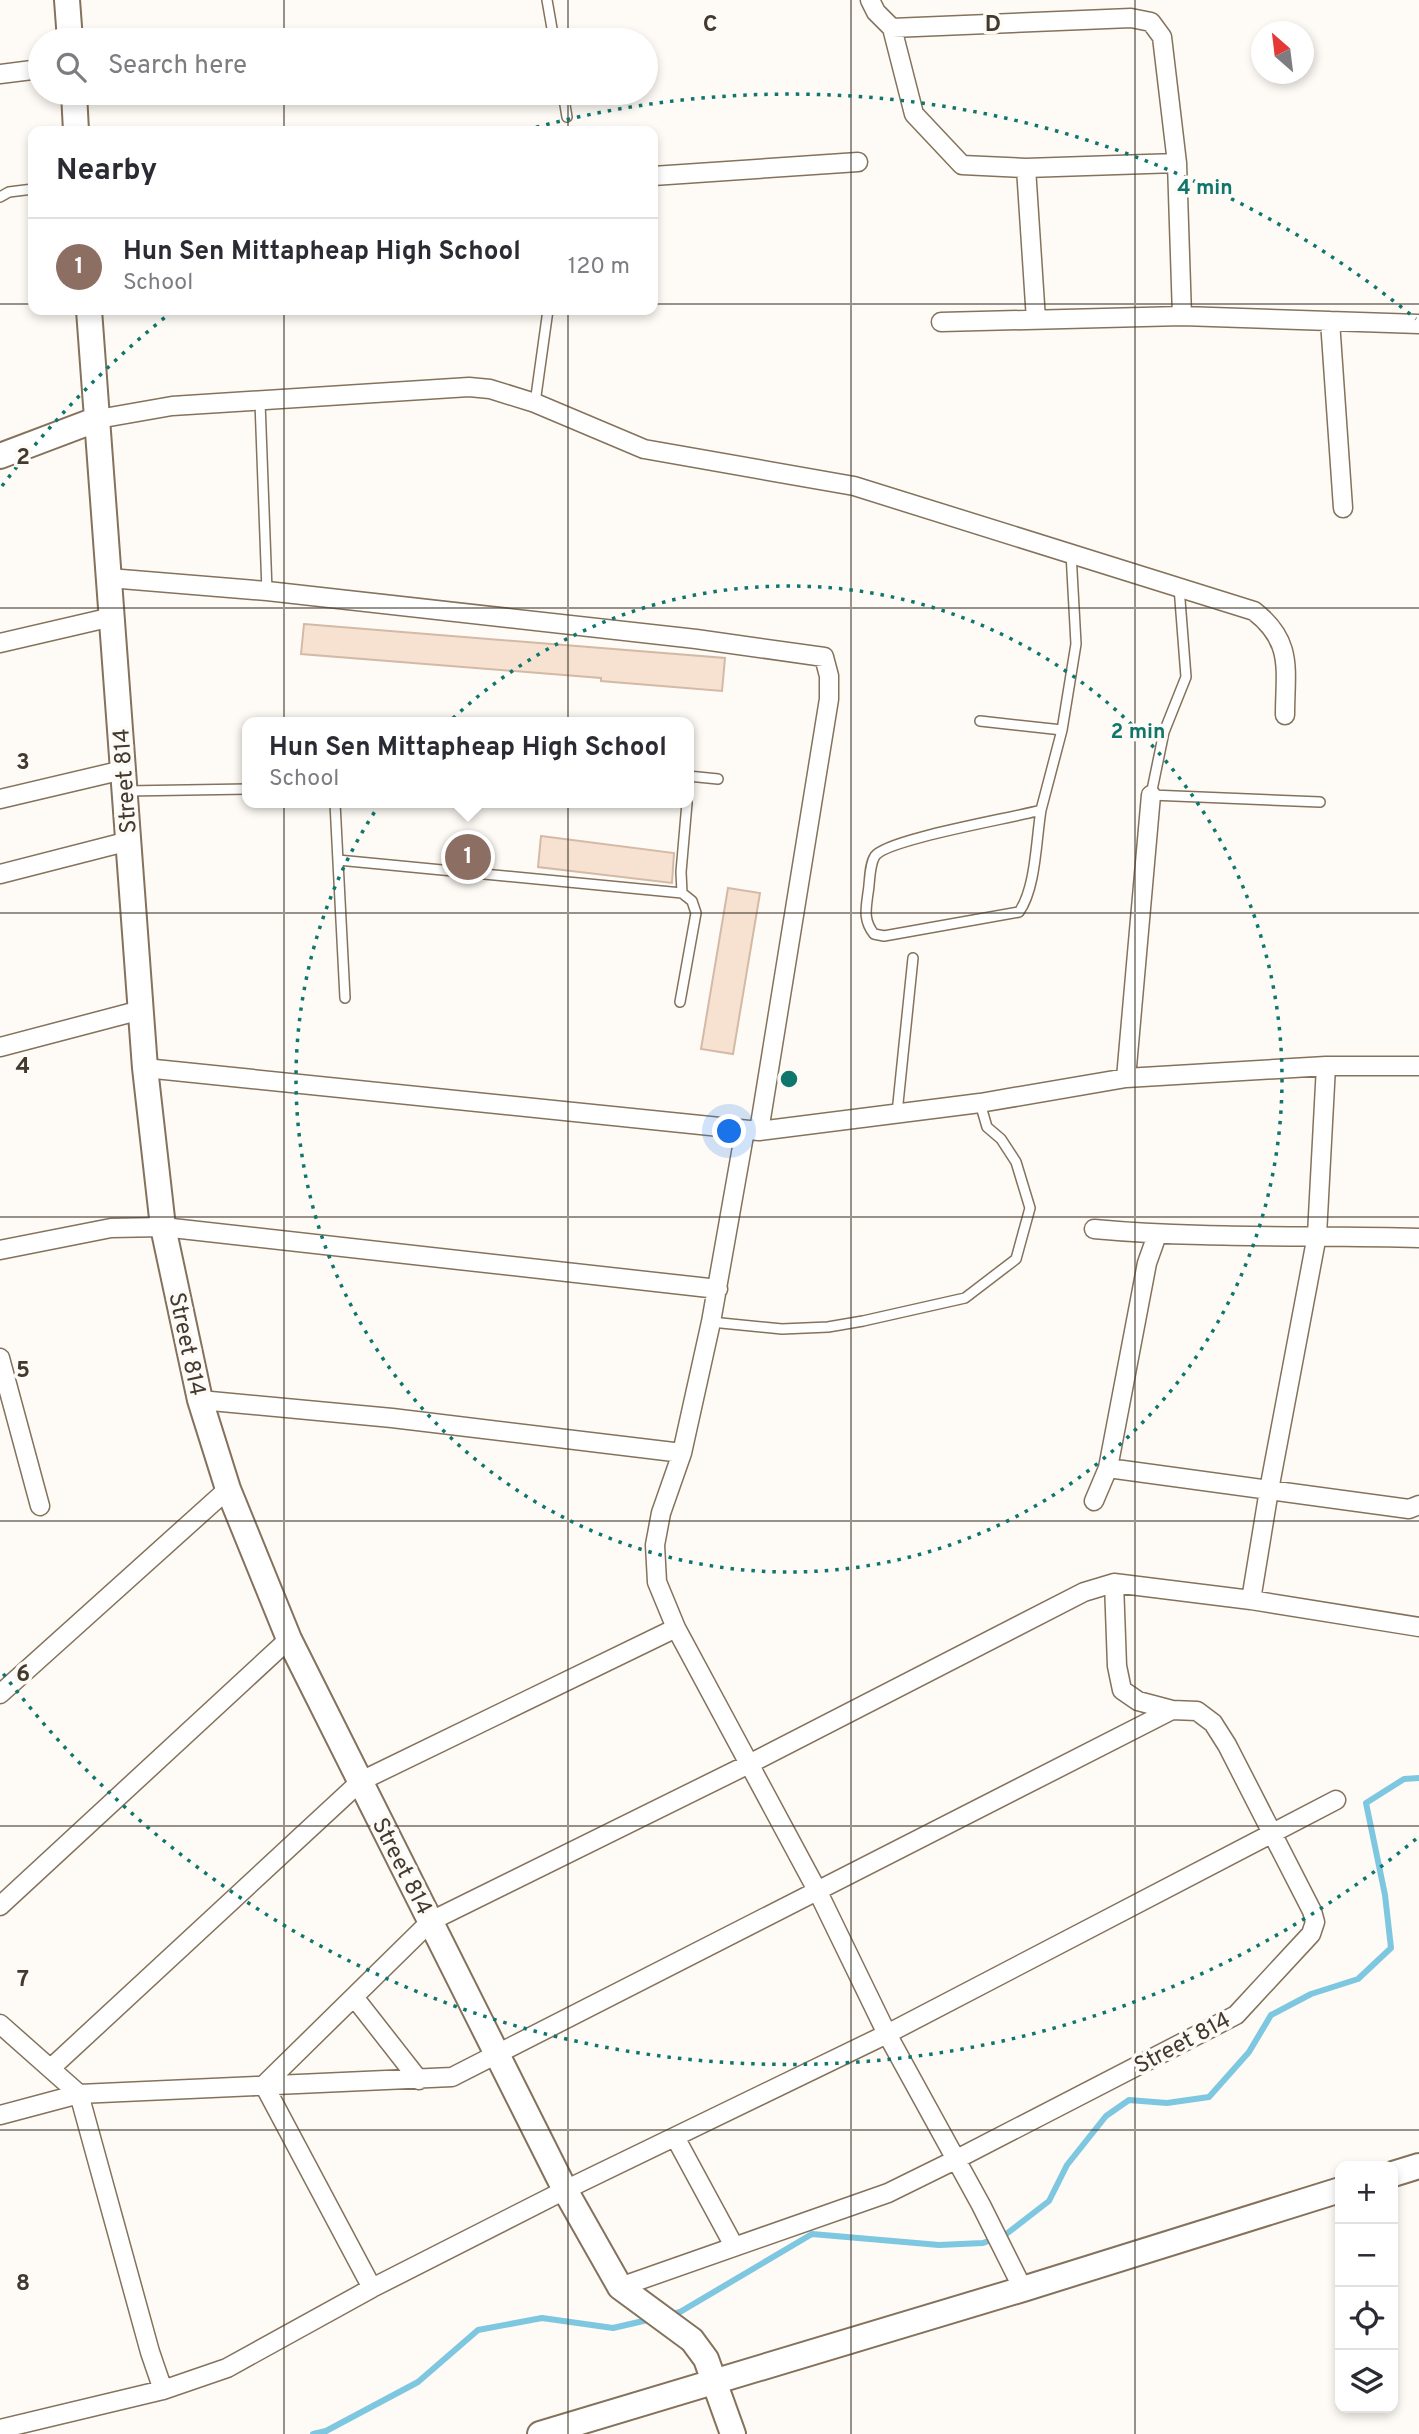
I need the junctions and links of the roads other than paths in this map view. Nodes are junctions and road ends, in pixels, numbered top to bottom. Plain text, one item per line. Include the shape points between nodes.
1 (67, 0) edge
2 (547, 0) edge
3 (870, 0) edge
4 (69, 28) edge
5 (552, 28) edge
6 (892, 28) junction
7 (28, 70) edge
8 (0, 74) edge
9 (75, 105) edge
10 (565, 105) edge
11 (567, 117) dead end
12 (76, 126) edge
13 (859, 162) dead end
14 (1177, 163) junction
15 (1026, 168) junction
16 (658, 176) edge
17 (28, 190) edge
18 (0, 197) edge
19 (89, 315) edge
20 (547, 315) edge
21 (1182, 316) junction
22 (1036, 320) junction
23 (1330, 321) junction
24 (942, 323) dead end
25 (1419, 324) edge
26 (260, 402) junction
27 (534, 403) junction
28 (97, 419) junction
29 (0, 456) edge
30 (1343, 508) dead end
31 (1071, 554) junction
32 (109, 578) junction
33 (1179, 587) junction
34 (267, 591) junction
35 (112, 617) junction
36 (0, 643) edge
37 (1285, 715) dead end
38 (980, 721) dead end
39 (1062, 730) junction
40 (694, 777) edge
41 (718, 779) dead end
42 (124, 780) junction
43 (242, 789) edge
44 (1151, 795) junction
45 (0, 799) edge
46 (1320, 802) dead end
47 (335, 808) edge
48 (687, 808) edge
49 (1041, 810) junction
50 (128, 841) junction
51 (338, 860) junction
52 (0, 874) edge
53 (682, 893) junction
54 (913, 958) dead end
55 (345, 998) dead end
56 (680, 1002) dead end
57 (141, 1010) junction
58 (0, 1046) edge
59 (1326, 1066) junction
60 (1419, 1066) edge
61 (145, 1068) junction
62 (1126, 1078) junction
63 (980, 1103) junction
64 (897, 1113) junction
65 (752, 1131) junction
66 (163, 1227) junction
67 (1094, 1229) dead end
68 (1157, 1235) junction
69 (1317, 1235) junction
70 (1419, 1238) edge
71 (0, 1250) edge
72 (718, 1289) junction
73 (711, 1322) junction
74 (0, 1358) edge
75 (200, 1399) junction
76 (682, 1453) junction
77 (1108, 1468) junction
78 (228, 1489) junction
79 (1269, 1490) junction
80 (1094, 1501) dead end
81 (1419, 1505) edge
82 (40, 1506) dead end
83 (1114, 1583) junction
84 (1251, 1600) junction
85 (1419, 1627) edge
86 (676, 1629) junction
87 (289, 1639) junction
88 (0, 1694) edge
89 (1172, 1710) junction
90 (749, 1764) junction
91 (361, 1781) junction
92 (1336, 1800) dead end
93 (1271, 1833) junction
94 (818, 1892) junction
95 (0, 1906) edge
96 (431, 1921) junction
97 (354, 1997) junction
98 (0, 2024) edge
99 (887, 2034) junction
100 (498, 2055) junction
101 (51, 2068) junction
102 (419, 2080) junction
103 (264, 2085) junction
104 (79, 2094) junction
105 (0, 2115) edge
106 (675, 2137) junction
107 (955, 2160) junction
108 (1419, 2166) edge
109 (1398, 2172) edge
110 (565, 2190) junction
111 (1335, 2192) edge
112 (734, 2246) junction
113 (372, 2288) junction
114 (1023, 2289) junction
115 (628, 2293) junction
116 (715, 2382) junction
117 (163, 2390) junction
118 (0, 2429) edge
119 (540, 2434) edge
120 (733, 2434) edge

1 - 4 street
2 - 5 lane
3 - 6 street
6 - 14 street via 1131,18 1150,22 1162,37
6 - 15 street via 914,114 962,165
7 - 8 street
9 - 12 street
10 - 11 lane
13 - 16 street
14 - 15 street
14 - 21 street
15 - 22 street
17 - 18 lane
19 - 28 street, Street 814
20 - 27 lane
21 - 22 street
21 - 23 street
22 - 24 street
23 - 25 street
23 - 30 street
26 - 27 street via 469,387
26 - 28 street via 172,406
26 - 34 lane
27 - 31 street via 644,449 854,486
28 - 29 street
28 - 32 street, Street 814
31 - 33 street
31 - 39 lane via 1076,644
32 - 34 street
32 - 35 street, Street 814
33 - 37 street via 1254,611 1269,622 1285,656
33 - 44 lane via 1186,677 1164,732
34 - 65 street via 824,657 829,699
35 - 36 street
35 - 42 street, Street 814
38 - 39 lane
39 - 49 lane
40 - 41 lane
42 - 43 lane
42 - 45 street
42 - 50 street, Street 814
44 - 46 lane
44 - 62 street
47 - 51 lane
48 - 53 lane
49 - 49 lane via 1030,885 1019,912 884,936 868,927 865,915 874,857 882,850 911,838
50 - 52 street
50 - 57 street, Street 814
51 - 53 lane
51 - 55 lane
53 - 56 lane via 692,901 696,913
54 - 64 lane
57 - 58 street
57 - 61 street, Street 814
59 - 60 street
59 - 62 street
59 - 69 street
61 - 65 street
61 - 66 street, Street 814
62 - 63 street
63 - 64 street
63 - 73 lane via 987,1126 1016,1162 1030,1208 1016,1259 965,1298 863,1321 782,1329
64 - 65 street
65 - 72 street
66 - 71 street via 111,1228
66 - 72 street
66 - 75 street, Street 814
67 - 68 street
68 - 69 street
68 - 77 street via 1147,1263
69 - 70 street
69 - 79 street
72 - 73 street
73 - 76 street
74 - 82 street
75 - 76 street
75 - 78 street, Street 814
76 - 86 street via 655,1545 657,1582
77 - 79 street
77 - 80 street
78 - 87 street, Street 814
78 - 88 street
79 - 81 street via 1409,1509
79 - 84 street
83 - 84 street
83 - 89 street, Street 814 via 1122,1690 1138,1702
83 - 90 street via 1084,1592
84 - 85 street
86 - 90 street
86 - 91 street
87 - 91 street, Street 814
87 - 95 street
89 - 93 street, Street 814 via 1197,1711 1213,1723
89 - 94 street
90 - 94 street
90 - 96 street
91 - 96 street, Street 814
91 - 101 street
92 - 93 street
93 - 99 street
93 - 107 street, Street 814 via 1315,1922 1311,1934 1250,2001 1236,2015
94 - 99 street
94 - 100 street
96 - 97 street
96 - 100 street, Street 814
97 - 102 street
97 - 103 street
98 - 101 street
99 - 106 street
99 - 107 street
100 - 102 street via 452,2077
100 - 110 street, Street 814
101 - 104 street
102 - 103 street
103 - 104 street
103 - 113 street
104 - 105 street
104 - 117 street
106 - 110 street
106 - 112 street
107 - 112 street, Street 814 via 888,2193
107 - 114 street
108 - 109 street
110 - 113 street
110 - 115 street, Street 814
111 - 114 street
112 - 115 street, Street 814
113 - 117 street via 228,2368
114 - 116 street
115 - 116 street via 692,2340
116 - 119 street
116 - 120 street
117 - 118 street

